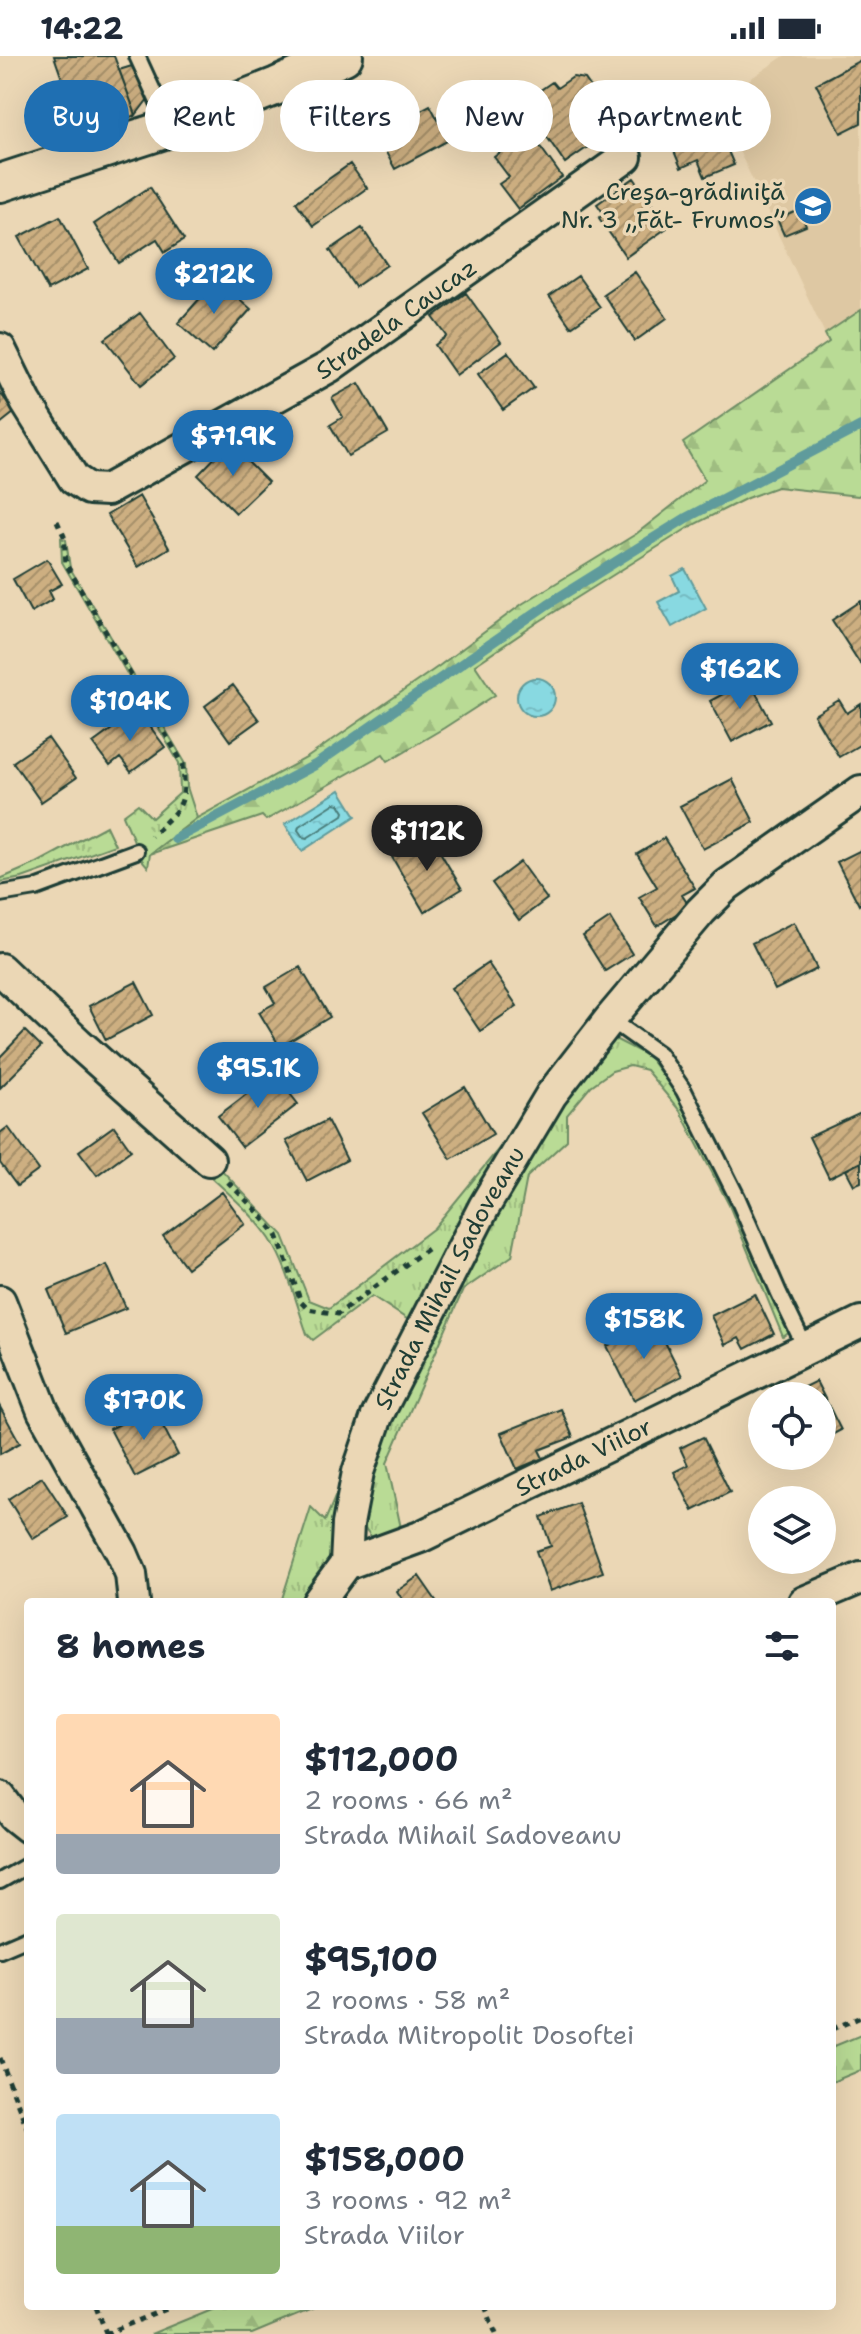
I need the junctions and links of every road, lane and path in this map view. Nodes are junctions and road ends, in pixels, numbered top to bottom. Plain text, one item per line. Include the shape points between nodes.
1 (137, 56) edge
2 (344, 56) edge
3 (148, 80) edge
4 (264, 91) edge
5 (145, 136) edge
6 (626, 157) dead end
7 (0, 183) edge
8 (0, 349) edge
9 (57, 521) dead end
10 (861, 791) edge
11 (136, 851) joint
12 (0, 894) edge
13 (0, 969) edge
14 (610, 1019) junction
15 (209, 1160) joint
16 (434, 1239) dead end
17 (0, 1301) edge
18 (861, 1322) edge
19 (806, 1349) junction
20 (346, 1564) junction
21 (861, 1578) edge
22 (134, 1598) edge
23 (321, 1598) edge
24 (814, 1598) edge
25 (0, 1797) edge
26 (24, 1824) edge
27 (24, 1867) edge
28 (0, 1881) edge
29 (24, 1940) edge
30 (0, 1950) edge
31 (861, 2017) edge
32 (836, 2027) edge
33 (0, 2058) edge
34 (24, 2120) edge
35 (97, 2310) edge
36 (164, 2310) edge
37 (487, 2310) edge
38 (106, 2334) edge
39 (496, 2334) edge

1 - 3 lane
2 - 4 street
5 - 7 street
6 - 8 street, Stradela Caucaz via 329,367 107,490 89,489 74,479
9 - 11 path via 66,564 183,764 182,805
10 - 14 street, Strada Mihail Sadoveanu via 727,885
11 - 12 lane via 36,888
13 - 15 street
14 - 19 lane via 659,1054 684,1091
14 - 20 street, Strada Mihail Sadoveanu via 551,1095 512,1158 383,1403 358,1472
15 - 16 path via 277,1235 308,1309 338,1314
17 - 22 street via 43,1411 122,1553
18 - 19 street, Strada Viilor
19 - 20 street, Strada Viilor via 420,1537
20 - 23 street
21 - 24 street
25 - 26 street
27 - 28 lane
29 - 30 lane
31 - 32 path
33 - 34 path
35 - 38 path
36 - 38 path
37 - 39 path

